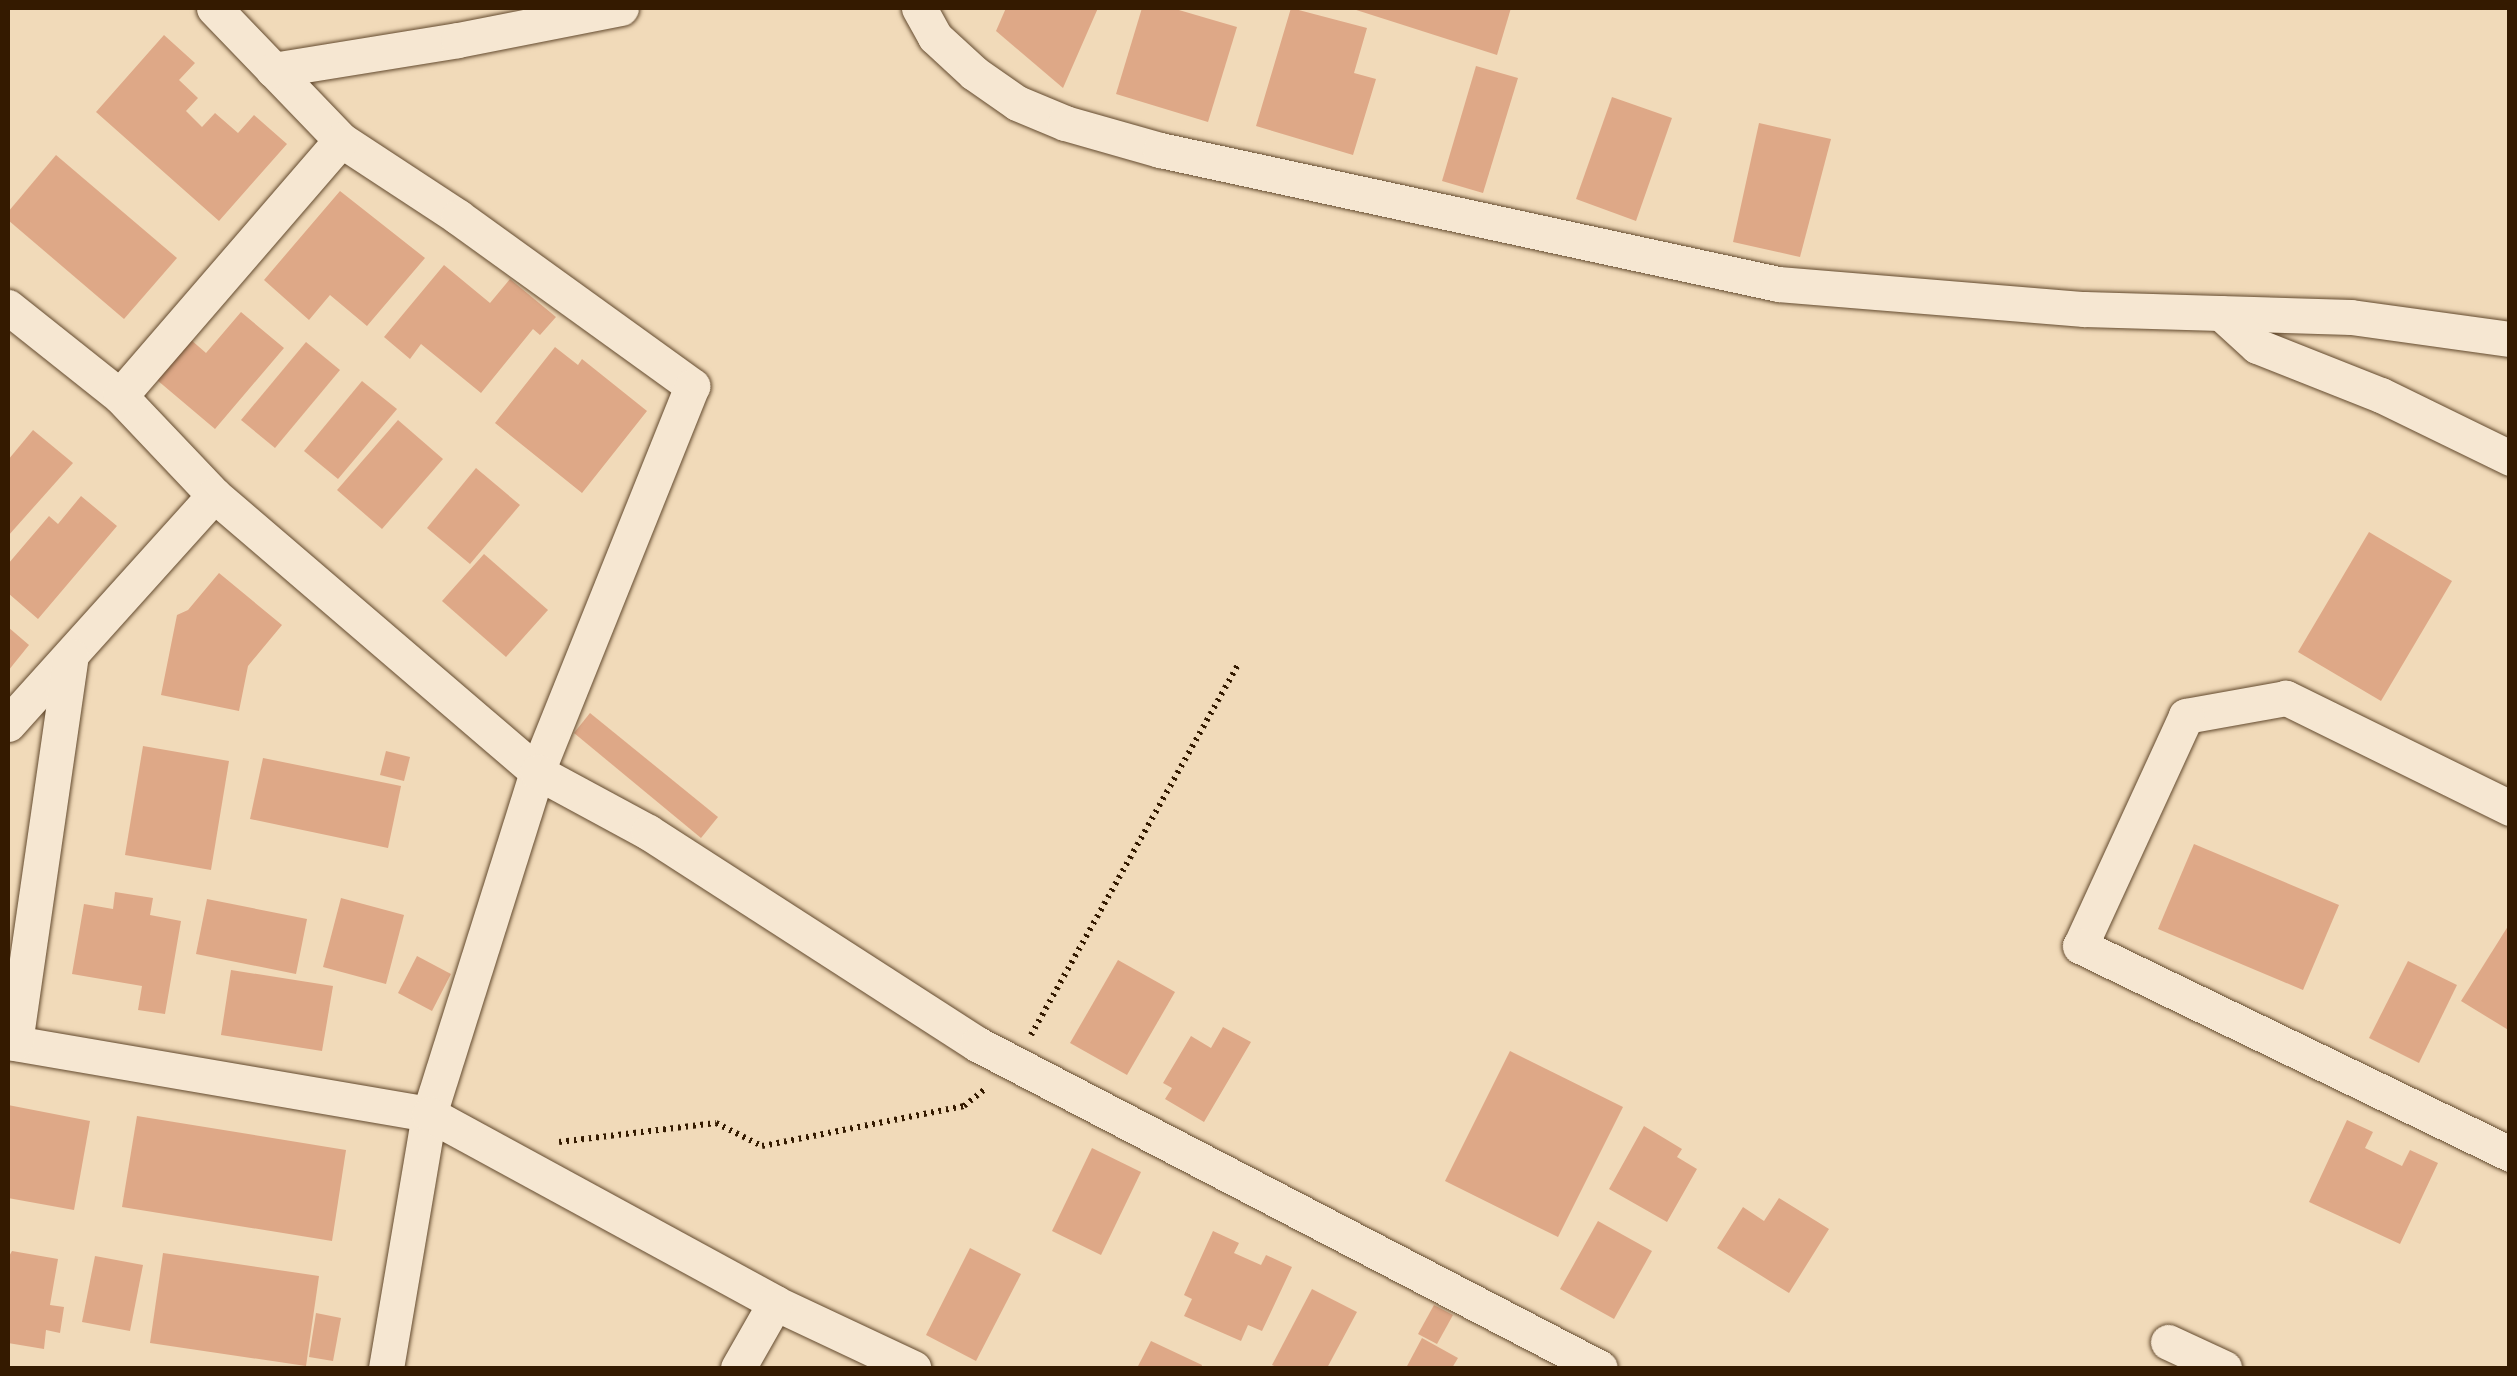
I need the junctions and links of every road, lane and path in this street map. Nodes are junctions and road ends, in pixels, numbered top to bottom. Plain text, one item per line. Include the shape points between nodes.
1 (214, 8) edge
2 (621, 8) edge
3 (919, 8) edge
4 (273, 70) junction
5 (341, 140) junction
6 (8, 307) edge
7 (2221, 314) junction
8 (2510, 340) edge
9 (120, 396) junction
10 (2510, 458) edge
11 (214, 496) junction
12 (71, 656) junction
13 (1238, 665) dead end
14 (8, 724) edge
15 (537, 772) junction
16 (2510, 808) edge
17 (11, 1042) edge
18 (1015, 1064) junction
19 (429, 1114) junction
20 (496, 1150) junction
21 (2510, 1154) edge
22 (775, 1303) junction
23 (2168, 1342) dead end
24 (386, 1368) edge
25 (738, 1368) edge
26 (914, 1368) edge
27 (1600, 1368) edge
28 (2224, 1368) edge

1 - 4 street
2 - 4 street
3 - 7 street via 935,38 1018,103 1160,150 1778,284
4 - 5 street
5 - 9 street
5 - 15 street via 692,386
6 - 9 street
7 - 8 street via 2351,317
7 - 10 street via 2257,346 2381,394
9 - 11 street
11 - 12 street
11 - 15 street
12 - 14 street
12 - 17 street
13 - 18 path
15 - 18 street via 648,832
15 - 19 street
16 - 21 street via 2286,698 2186,716 2080,946
17 - 19 street
18 - 20 path via 964,1106 762,1146 716,1123
18 - 27 street
19 - 20 street
19 - 24 street
20 - 22 street
22 - 25 street
22 - 26 street
23 - 28 street

